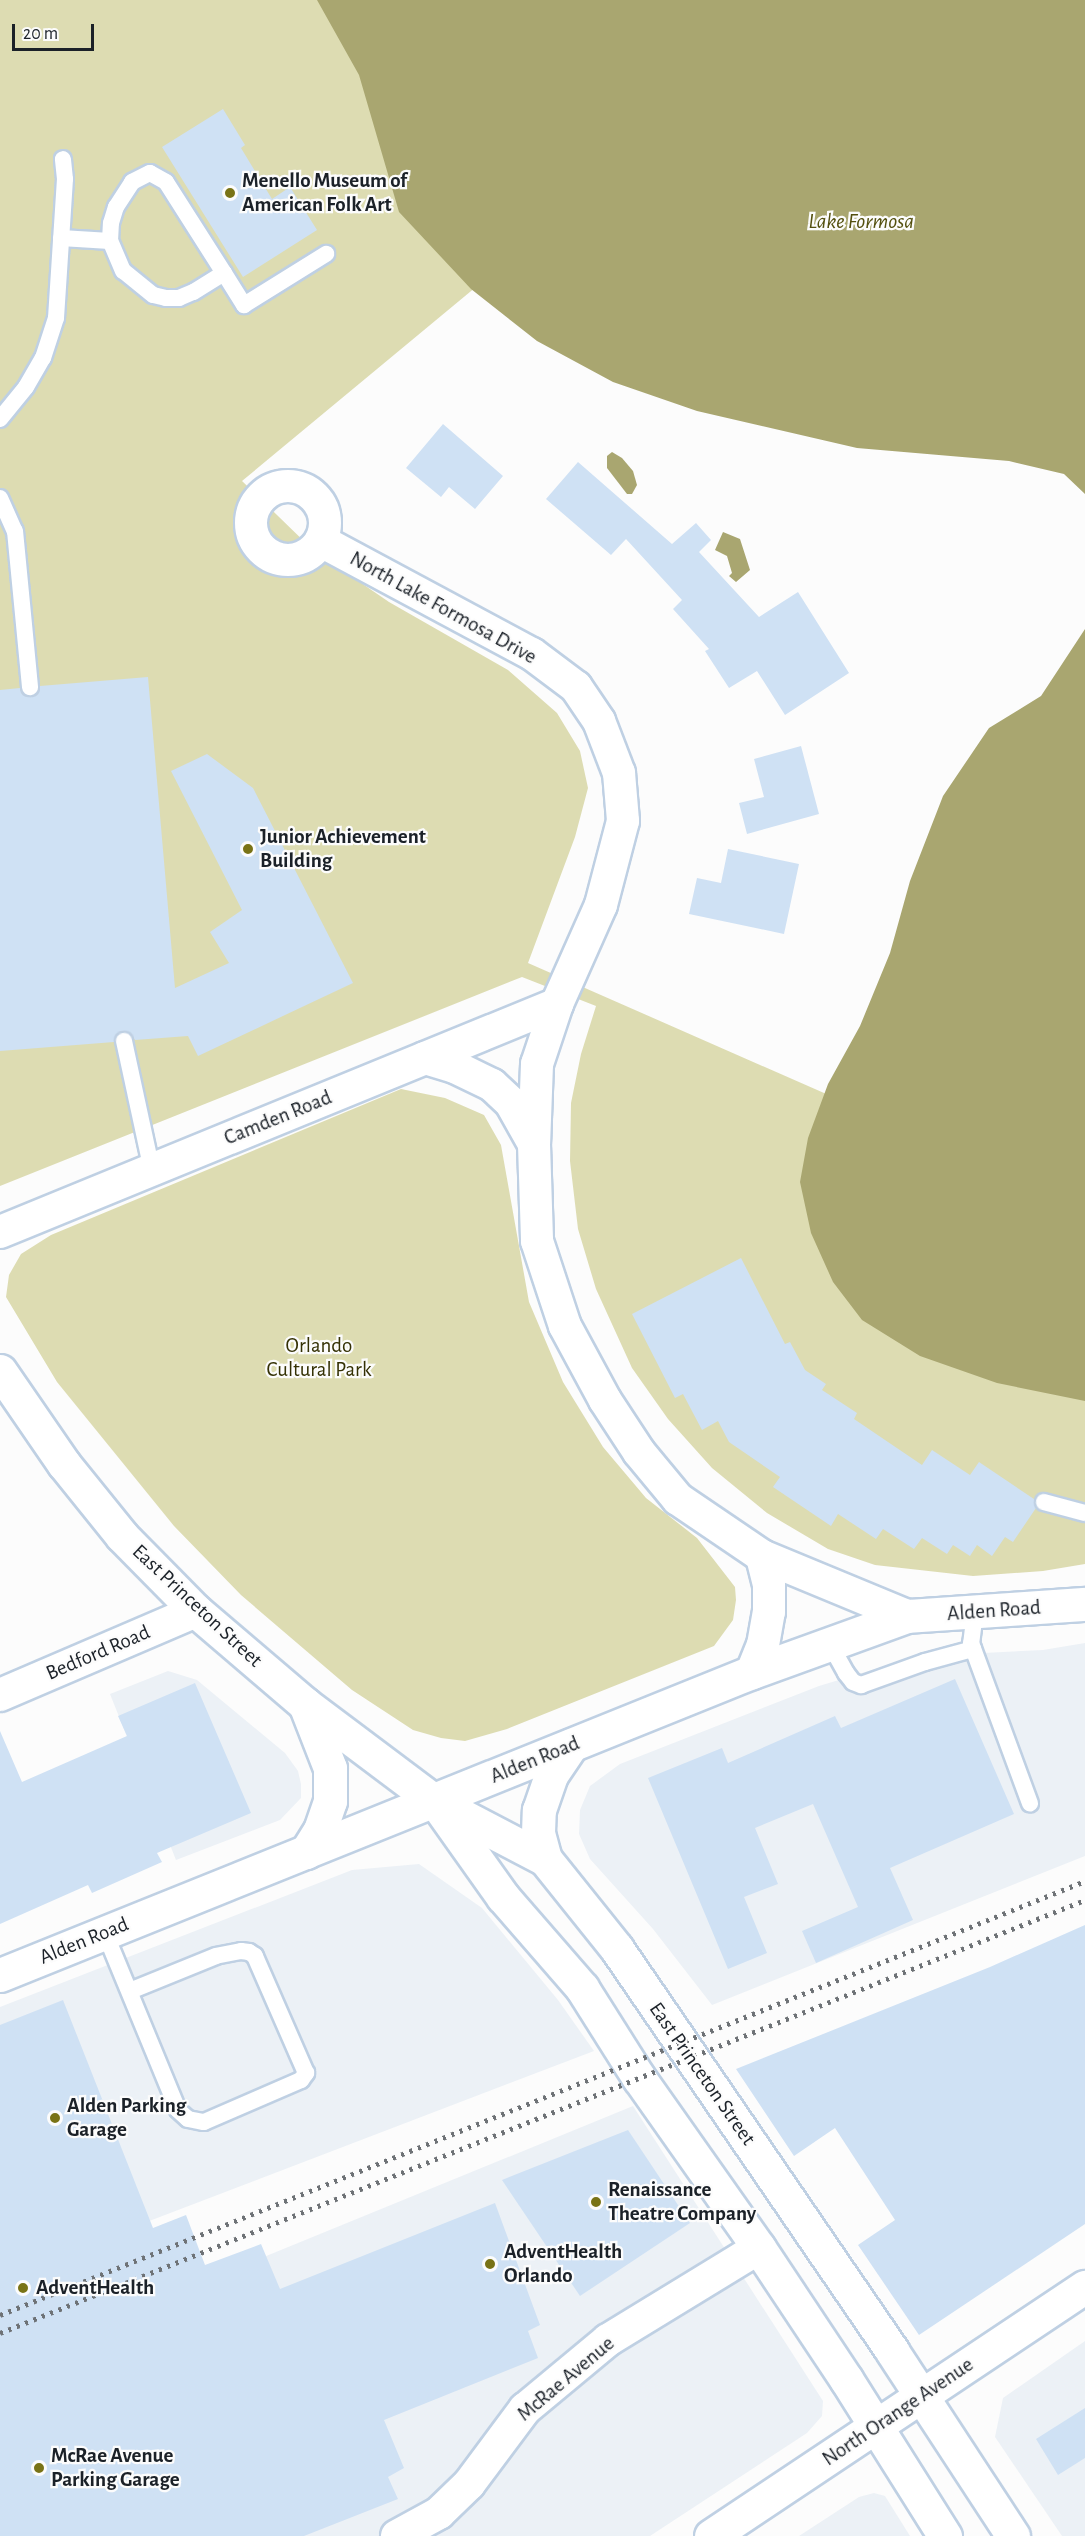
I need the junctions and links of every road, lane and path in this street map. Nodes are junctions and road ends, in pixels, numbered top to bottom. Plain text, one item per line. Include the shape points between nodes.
1 (63, 159) dead end
2 (61, 238) junction
3 (110, 241) junction
4 (326, 254) dead end
5 (224, 273) junction
6 (0, 418) edge
7 (0, 498) edge
8 (321, 541) dead end
9 (30, 687) dead end
10 (557, 1004) junction
11 (124, 1041) dead end
12 (425, 1058) junction
13 (534, 1144) junction
14 (152, 1170) junction
15 (0, 1232) edge
16 (0, 1371) edge
17 (1044, 1502) dead end
18 (1085, 1513) edge
19 (762, 1556) junction
20 (1085, 1604) edge
21 (196, 1611) junction
22 (975, 1612) junction
23 (907, 1616) junction
24 (830, 1644) junction
25 (973, 1649) junction
26 (752, 1672) junction
27 (0, 1695) edge
28 (304, 1704) junction
29 (571, 1745) junction
30 (434, 1801) junction
31 (1030, 1803) dead end
32 (306, 1852) junction
33 (544, 1859) junction
34 (105, 1933) junction
35 (0, 1975) edge
36 (130, 1991) junction
37 (759, 2248) junction
38 (1085, 2287) edge
39 (923, 2397) junction
40 (878, 2427) junction
41 (396, 2536) edge
42 (711, 2536) edge
43 (945, 2536) edge
44 (1013, 2536) edge

1 - 2 lane
2 - 3 lane
2 - 6 lane via 56,318 43,358 26,387
3 - 5 lane via 123,271 153,295 179,298
3 - 5 lane via 111,223 123,194 132,182 150,173 166,182
4 - 5 lane via 244,305
7 - 9 lane via 15,531
8 - 10 street, North Lake Formosa Drive via 532,654 576,687 599,721 619,772 623,821 601,905
10 - 12 street, Camden Road
10 - 13 street, North Lake Formosa Drive via 537,1064
11 - 14 lane
12 - 13 street via 492,1085 511,1103
12 - 14 street, Camden Road
13 - 19 street, North Lake Formosa Drive via 537,1241 566,1326 605,1400 639,1452 678,1499
14 - 15 street, Camden Road
16 - 21 main road, East Princeton Street via 64,1464 115,1527
17 - 18 lane
19 - 23 street, North Lake Formosa Drive
19 - 26 street via 769,1585 769,1612 763,1645
20 - 22 main road, Alden Road
21 - 27 street, Bedford Road
21 - 28 main road, East Princeton Street
22 - 23 main road, Alden Road
22 - 25 lane
23 - 24 main road, Alden Road
24 - 25 lane via 846,1674 861,1685
24 - 26 main road, Alden Road
25 - 31 lane
26 - 29 main road, Alden Road
28 - 30 main road, East Princeton Street
28 - 32 main road via 330,1768 330,1801 320,1830
29 - 30 main road, Alden Road
29 - 33 main road via 551,1775 539,1810 538,1833
30 - 32 main road, Alden Road
30 - 33 main road, East Princeton Street
30 - 37 main road, East Princeton Street via 503,1898 582,1988 639,2078
32 - 34 main road, Alden Road
33 - 39 main road, East Princeton Street via 617,1949
34 - 35 main road, Alden Road
34 - 36 lane
36 - 36 lane via 178,2110 188,2119 204,2122 301,2080 306,2073 255,1956 249,1952 216,1956
37 - 40 main road, East Princeton Street
37 - 41 street, McRae Avenue via 608,2340 525,2409 469,2484 439,2513
38 - 39 main road, North Orange Avenue
39 - 40 main road, North Orange Avenue
39 - 44 main road, East Princeton Street
40 - 42 main road, North Orange Avenue
40 - 43 main road, East Princeton Street

